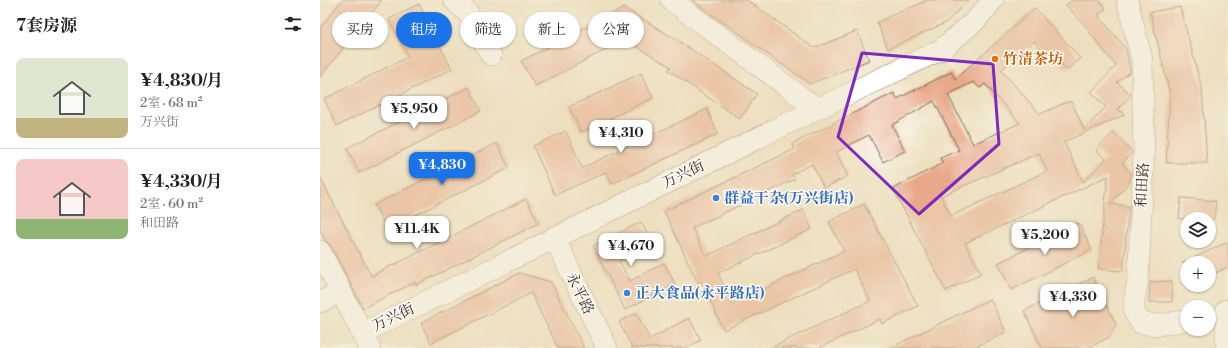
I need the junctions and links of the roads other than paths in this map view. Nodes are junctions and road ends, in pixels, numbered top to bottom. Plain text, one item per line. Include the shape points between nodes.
1 (454, 0) edge
2 (671, 0) edge
3 (993, 0) edge
4 (1127, 0) edge
5 (491, 55) dead end
6 (816, 109) junction
7 (554, 237) junction
8 (320, 251) edge
9 (341, 292) junction
10 (320, 302) edge
11 (1221, 311) edge
12 (1180, 321) edge
13 (366, 340) edge
14 (607, 348) edge
15 (1226, 348) edge

1 - 5 street via 467,12
2 - 6 street
3 - 6 street, 万兴街 via 975,21 942,49
4 - 12 street, 和田路 via 1142,60 1144,150 1134,312 1141,323 1151,326
6 - 7 street, 万兴街
7 - 13 street, 万兴街
7 - 14 street, 永平路
8 - 9 street
9 - 10 street
9 - 13 street
11 - 15 street

